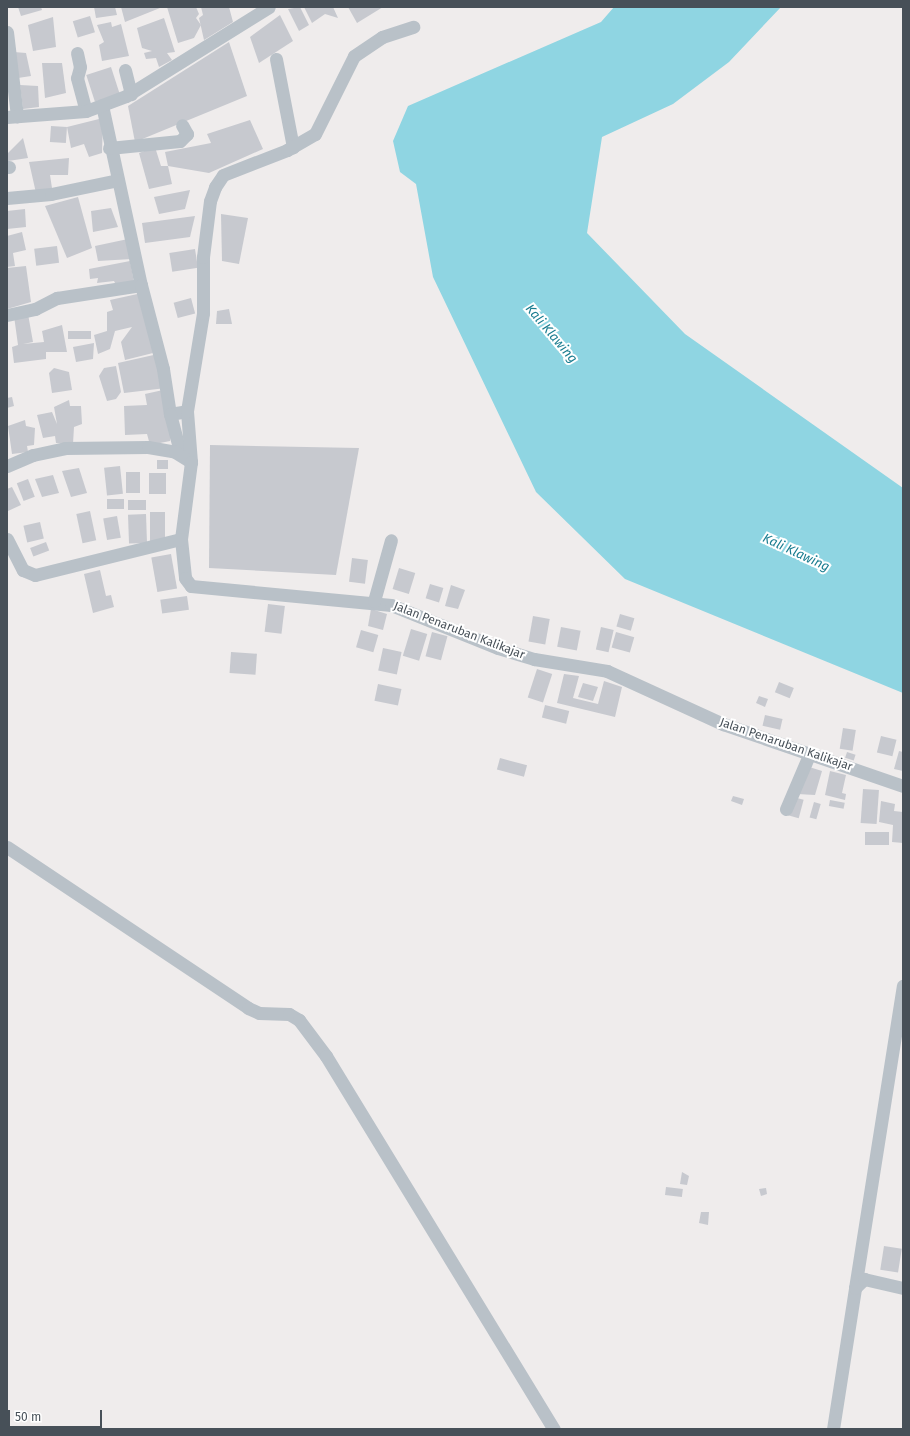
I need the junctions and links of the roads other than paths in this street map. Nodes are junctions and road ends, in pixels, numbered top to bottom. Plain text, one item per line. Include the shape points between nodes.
1 (269, 7) edge
2 (413, 27) dead end
3 (7, 32) edge
4 (77, 53) dead end
5 (276, 59) dead end
6 (125, 70) dead end
7 (131, 94) junction
8 (102, 105) junction
9 (86, 111) junction
10 (12, 117) edge
11 (182, 125) dead end
12 (293, 147) junction
13 (109, 148) junction
14 (118, 180) junction
15 (7, 198) edge
16 (141, 285) junction
17 (7, 315) edge
18 (186, 411) junction
19 (170, 414) junction
20 (186, 459) junction
21 (7, 466) edge
22 (7, 538) edge
23 (181, 539) junction
24 (391, 540) dead end
25 (374, 601) junction
26 (809, 755) junction
27 (903, 786) edge
28 (786, 808) dead end
29 (7, 847) edge
30 (903, 986) edge
31 (855, 1288) junction
32 (903, 1288) edge
33 (554, 1429) edge
34 (833, 1429) edge

1 - 7 street
2 - 12 street via 382,37 354,56 323,124 315,134
3 - 10 street
4 - 9 street via 80,67 78,78
5 - 12 street
6 - 7 street
7 - 8 street
8 - 9 street
8 - 13 street
9 - 10 street
11 - 13 street via 187,134 180,141
12 - 18 street via 223,175 215,187 210,201 202,257 203,313
13 - 14 street
14 - 15 street via 51,194
14 - 16 street
16 - 17 street via 57,298 35,309
16 - 19 street via 164,370
18 - 19 street
18 - 20 street
19 - 20 street
20 - 21 street via 148,447 65,448 33,455
20 - 23 street, Jalan Penaruban Kalikajar
22 - 23 street via 23,570 35,575
23 - 25 street, Jalan Penaruban Kalikajar via 185,578 198,589
24 - 25 street
25 - 26 street, Jalan Penaruban Kalikajar via 534,659 607,671 723,724
26 - 27 street, Jalan Penaruban Kalikajar
26 - 28 street
29 - 33 street via 248,1008 259,1013 289,1014 299,1020 330,1062
30 - 31 street
31 - 32 street via 864,1279
31 - 34 street

